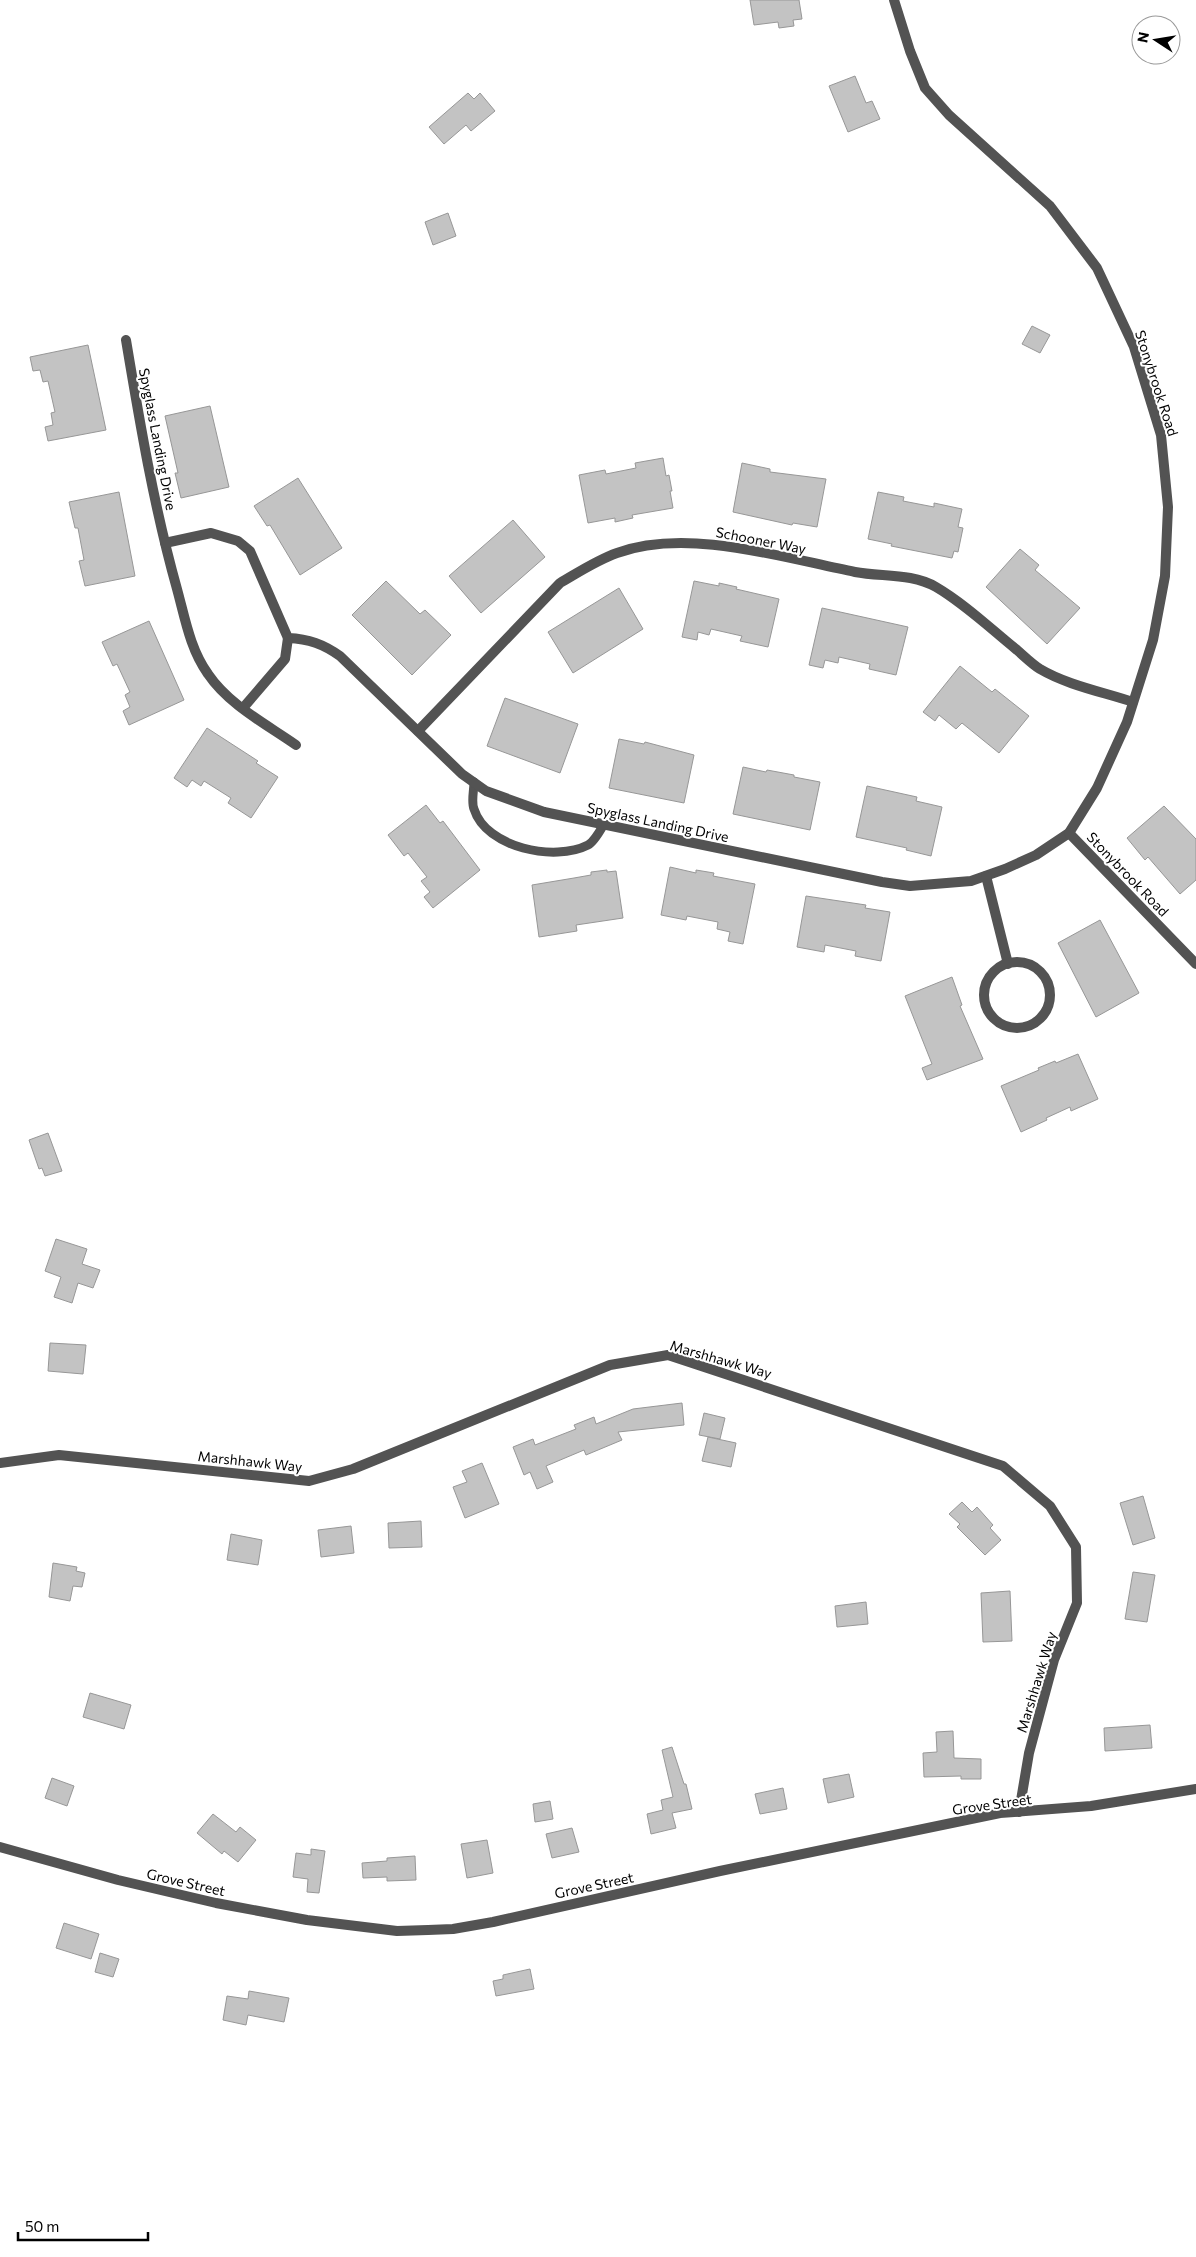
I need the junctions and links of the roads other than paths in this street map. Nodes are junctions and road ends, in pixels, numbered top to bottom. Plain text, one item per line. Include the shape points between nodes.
1 (894, 0) edge
2 (126, 340) dead end
3 (165, 543) junction
4 (288, 638) junction
5 (1133, 702) junction
6 (243, 708) junction
7 (418, 731) junction
8 (296, 745) dead end
9 (474, 782) junction
10 (604, 824) junction
11 (1069, 833) junction
12 (986, 876) junction
13 (1008, 964) junction
14 (1196, 964) edge
15 (0, 1463) edge
16 (1196, 1789) edge
17 (1019, 1812) junction
18 (0, 1847) edge

1 - 5 street, Stonybrook Road via 925,88 948,115 1050,206 1097,268 1134,347 1161,435 1168,508 1165,576 1153,640
2 - 3 street, Spyglass Landing Drive via 149,478
3 - 4 street via 211,533 238,541 250,551
3 - 6 street, Spyglass Landing Drive via 195,652 222,692
4 - 6 street via 285,659
4 - 7 street, Spyglass Landing Drive via 304,638 323,644 340,656
5 - 7 street, Schooner Way via 1040,669 965,608 936,587 917,579 862,573 739,548 679,541 618,552 560,583
5 - 11 street, Stonybrook Road via 1097,788
6 - 8 street, Spyglass Landing Drive
7 - 9 street, Spyglass Landing Drive
9 - 10 street, Spyglass Landing Drive via 486,791 544,812
9 - 10 lane via 474,808 483,825 506,841 530,850 553,853 590,845
10 - 12 street, Spyglass Landing Drive via 910,886 971,881
11 - 12 street, Spyglass Landing Drive via 1036,854
11 - 14 street, Stonybrook Road
12 - 13 street
13 - 13 street via 988,980 984,990 988,1010 1003,1025 1023,1027 1033,1024 1048,1007 1048,984 1034,967 1024,962
15 - 17 street, Marshhawk Way via 59,1455 309,1481 353,1469 610,1365 668,1355 1003,1466 1050,1506 1076,1547 1077,1603 1054,1660 1029,1753
16 - 17 street, Grove Street via 1091,1806
17 - 18 street, Grove Street via 926,1828 493,1922 428,1930 397,1931 307,1920 216,1903

